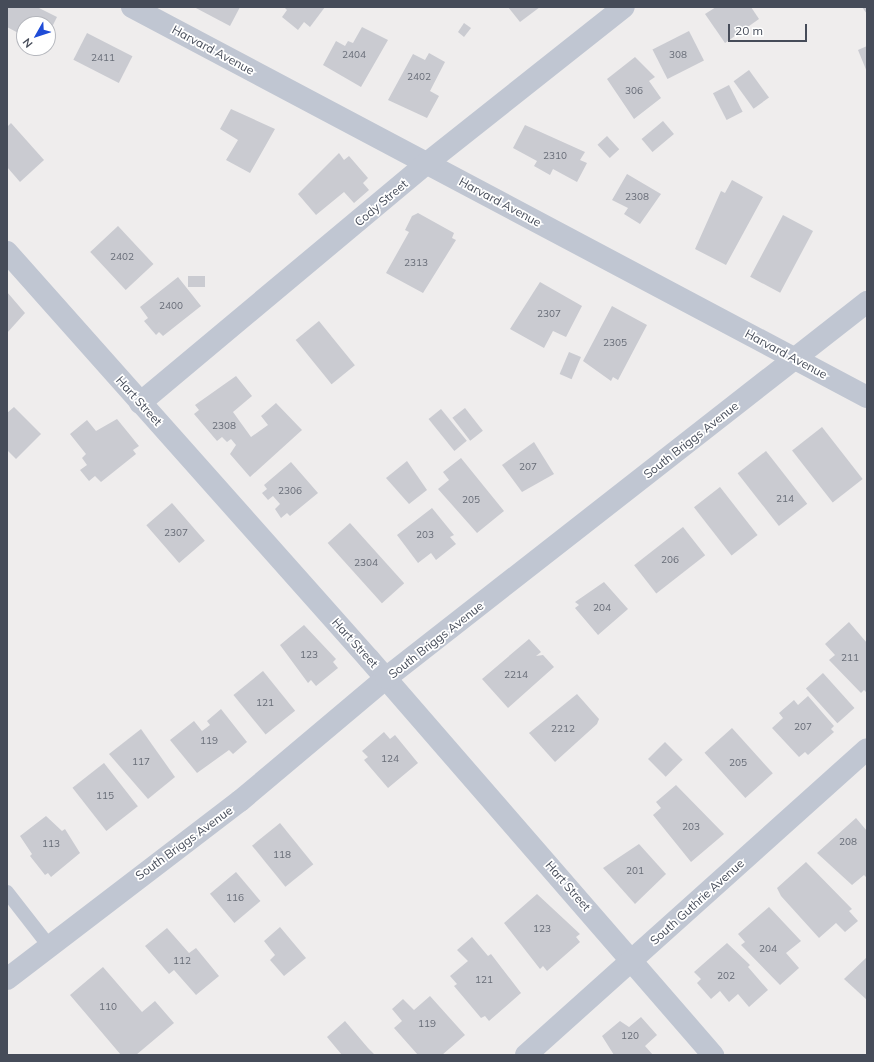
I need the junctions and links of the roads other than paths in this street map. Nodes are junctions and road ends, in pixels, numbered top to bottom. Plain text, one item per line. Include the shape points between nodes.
1 (132, 7) edge
2 (624, 7) edge
3 (428, 163) junction
4 (7, 252) edge
5 (867, 302) edge
6 (795, 359) junction
7 (867, 397) edge
8 (140, 403) junction
9 (386, 678) junction
10 (867, 749) edge
11 (7, 892) edge
12 (49, 946) junction
13 (633, 960) junction
14 (7, 979) edge
15 (526, 1055) edge
16 (713, 1055) edge

1 - 3 street, Harvard Avenue
2 - 3 street, Cody Street
3 - 6 street, Harvard Avenue
3 - 8 street, Cody Street
4 - 8 street, Hart Street
5 - 6 street, South Briggs Avenue
6 - 7 street, Harvard Avenue
6 - 9 street, South Briggs Avenue
8 - 9 street, Hart Street
9 - 12 street, South Briggs Avenue via 240,801
9 - 13 street, Hart Street
10 - 13 street, South Guthrie Avenue
11 - 12 lane
12 - 14 street, South Briggs Avenue
13 - 15 street, South Guthrie Avenue
13 - 16 street, Hart Street

